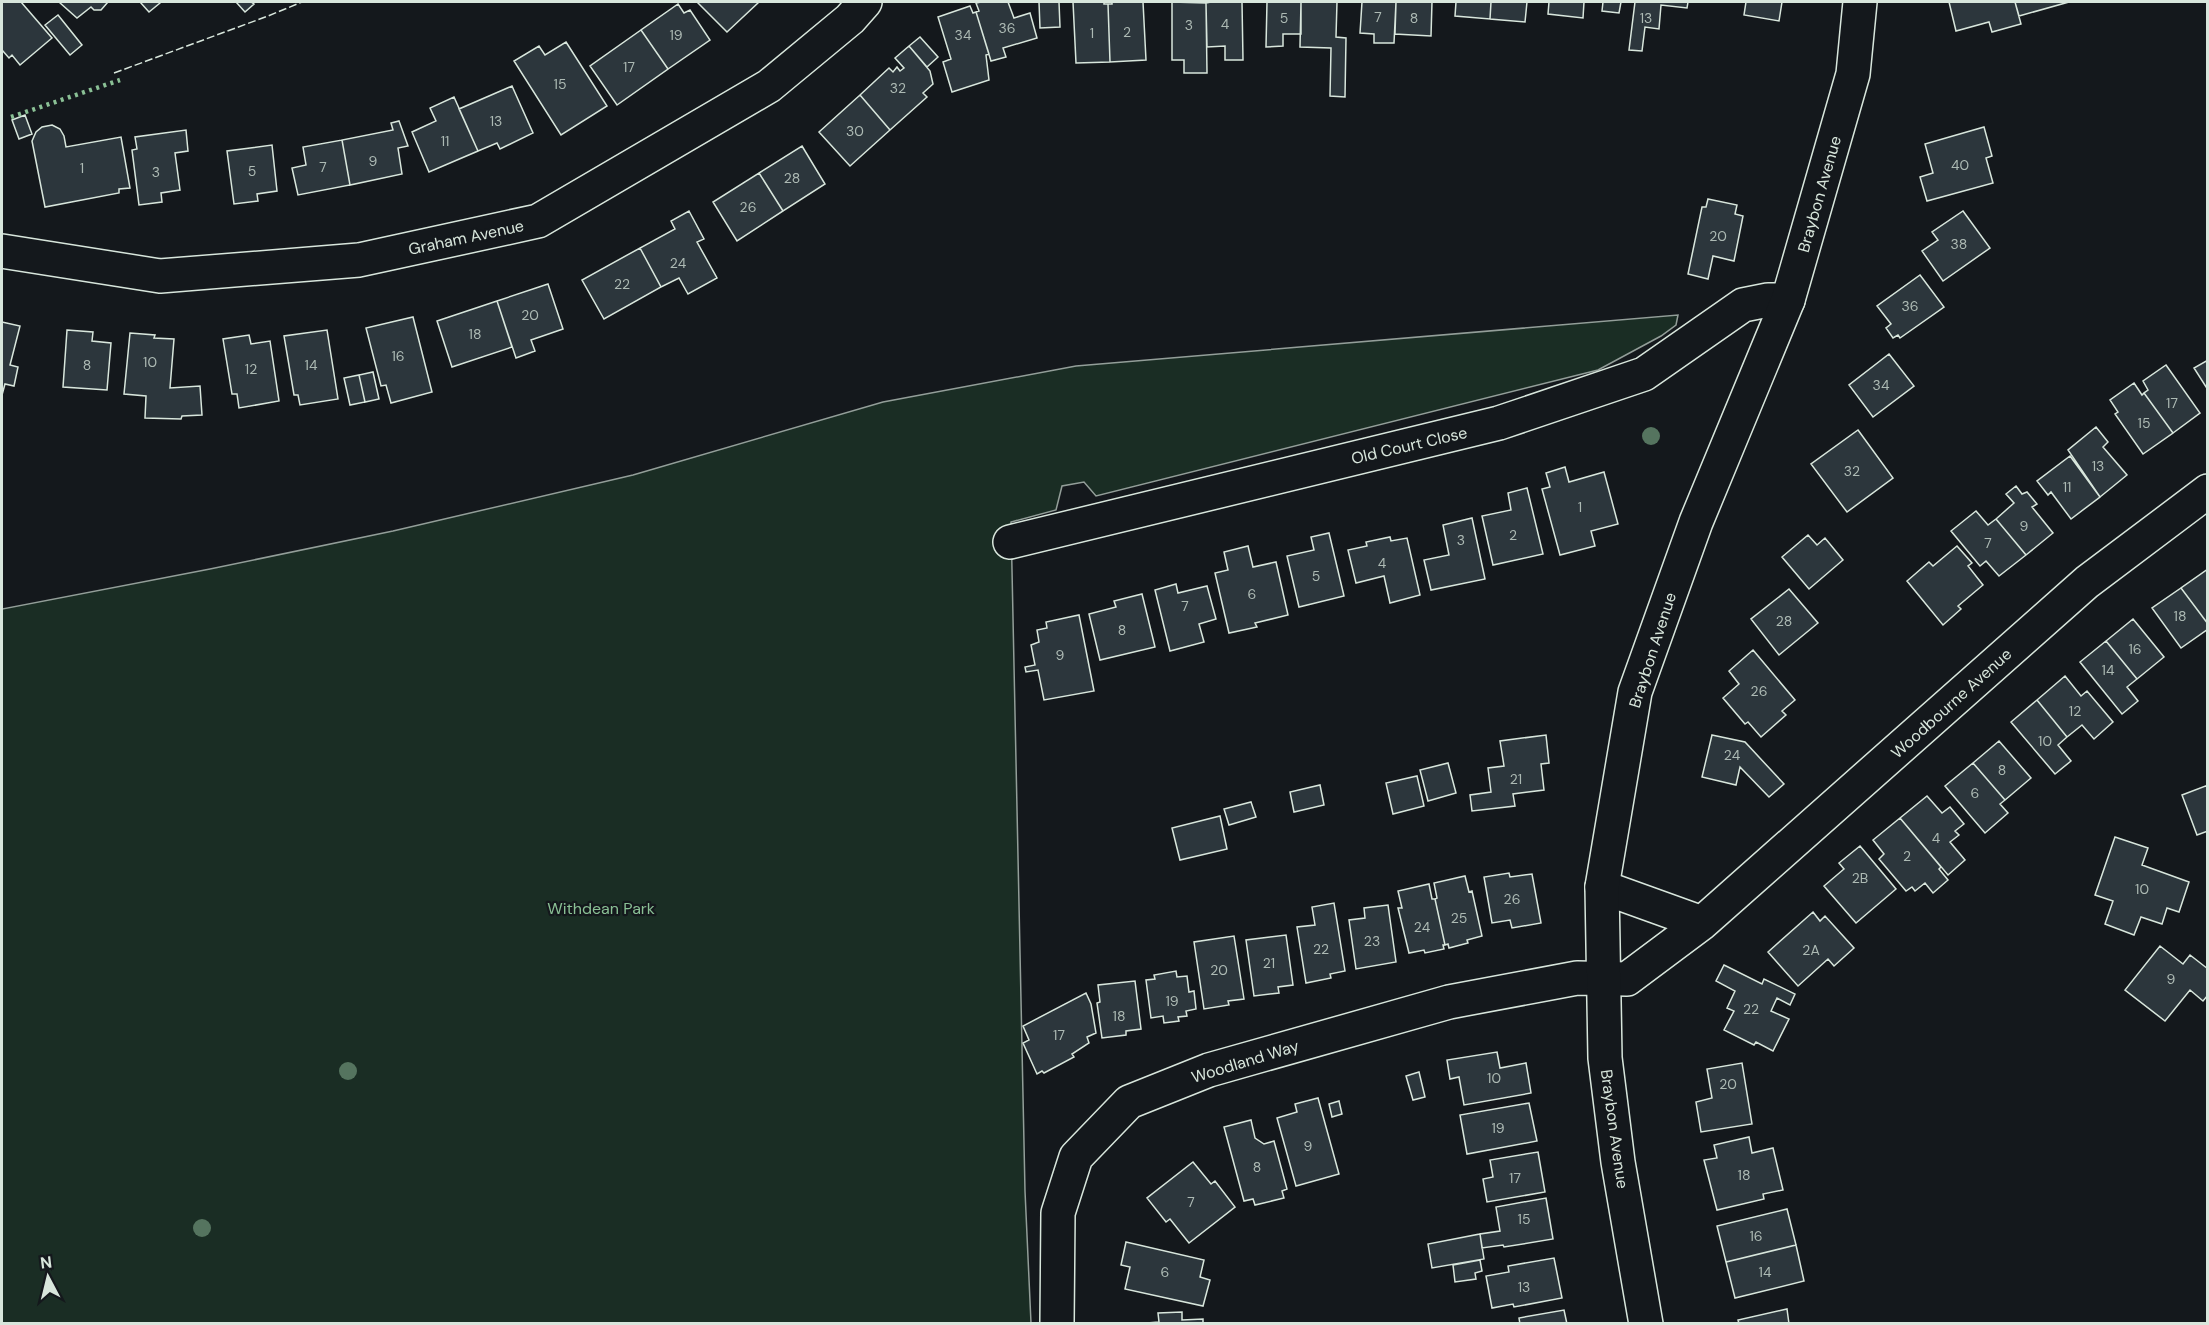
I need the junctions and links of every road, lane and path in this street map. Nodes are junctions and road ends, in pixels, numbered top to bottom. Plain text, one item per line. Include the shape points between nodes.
1 (865, 2) edge
2 (1860, 2) edge
3 (2, 251) edge
4 (1788, 300) junction
5 (2208, 491) edge
6 (1010, 542) dead end
7 (1602, 887) junction
8 (1702, 923) junction
9 (1604, 979) junction
10 (1057, 1323) edge
11 (1646, 1323) edge

1 - 3 street, Graham Avenue via 769,86 538,221 359,260 160,276
2 - 4 street, Braybon Avenue via 1853,74
4 - 6 street, Old Court Close via 1743,305 1644,374 1499,423
4 - 7 street, Braybon Avenue via 1696,522 1635,692
5 - 8 street, Woodbourne Avenue via 2087,582
7 - 8 street
7 - 9 street, Braybon Avenue
8 - 9 street, Woodbourne Avenue via 1627,979
9 - 10 street, Woodland Way via 1578,978 1449,1002 1209,1070 1129,1102 1076,1157 1072,1168 1058,1213
9 - 11 street, Braybon Avenue via 1605,1058 1616,1150

